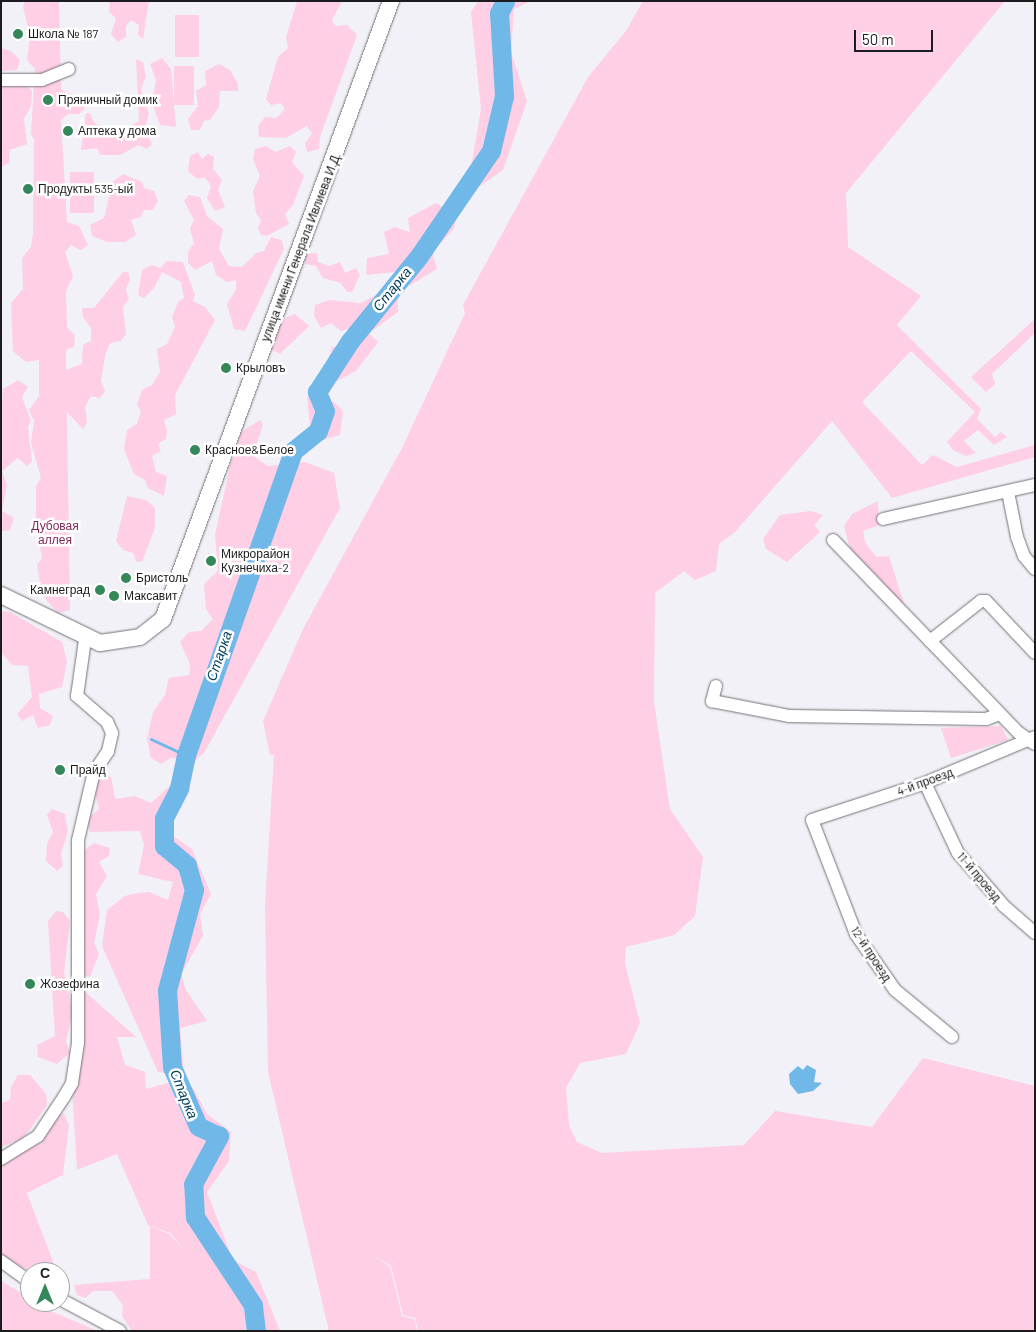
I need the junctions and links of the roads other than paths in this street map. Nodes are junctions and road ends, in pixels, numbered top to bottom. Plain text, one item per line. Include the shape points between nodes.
1 (391, 1) edge
2 (69, 69) dead end
3 (1, 80) edge
4 (1035, 485) edge
5 (1008, 492) junction
6 (883, 519) dead end
7 (833, 540) dead end
8 (1035, 569) edge
9 (1, 595) edge
10 (85, 640) junction
11 (930, 641) junction
12 (1035, 653) edge
13 (716, 686) dead end
14 (1000, 714) junction
15 (1033, 741) edge
16 (924, 783) junction
17 (812, 820) joint
18 (1035, 934) edge
19 (952, 1037) dead end
20 (1, 1159) edge
21 (1, 1261) edge
22 (20, 1275) edge
23 (70, 1304) edge
24 (120, 1331) edge

1 - 10 street, улица имени Генерала Ивлиева И.Д. via 315,214 232,426 171,605 153,630 140,638 114,644
2 - 3 street via 42,80
4 - 5 street
5 - 6 street
5 - 8 street via 1022,550
7 - 11 street
9 - 10 street
10 - 20 street via 77,696 106,722 112,733 108,751 94,772 78,840 78,1043 72,1083 38,1136
11 - 12 street via 981,601 986,601
11 - 14 street
13 - 14 street via 712,700 789,716 986,719
14 - 15 street
15 - 16 street, 4-й проезд
16 - 17 street, 4-й проезд
16 - 18 street, 11-й проезд via 958,853 1004,906
17 - 19 street, 12-й проезд via 856,934 895,990
21 - 22 street
23 - 24 street

